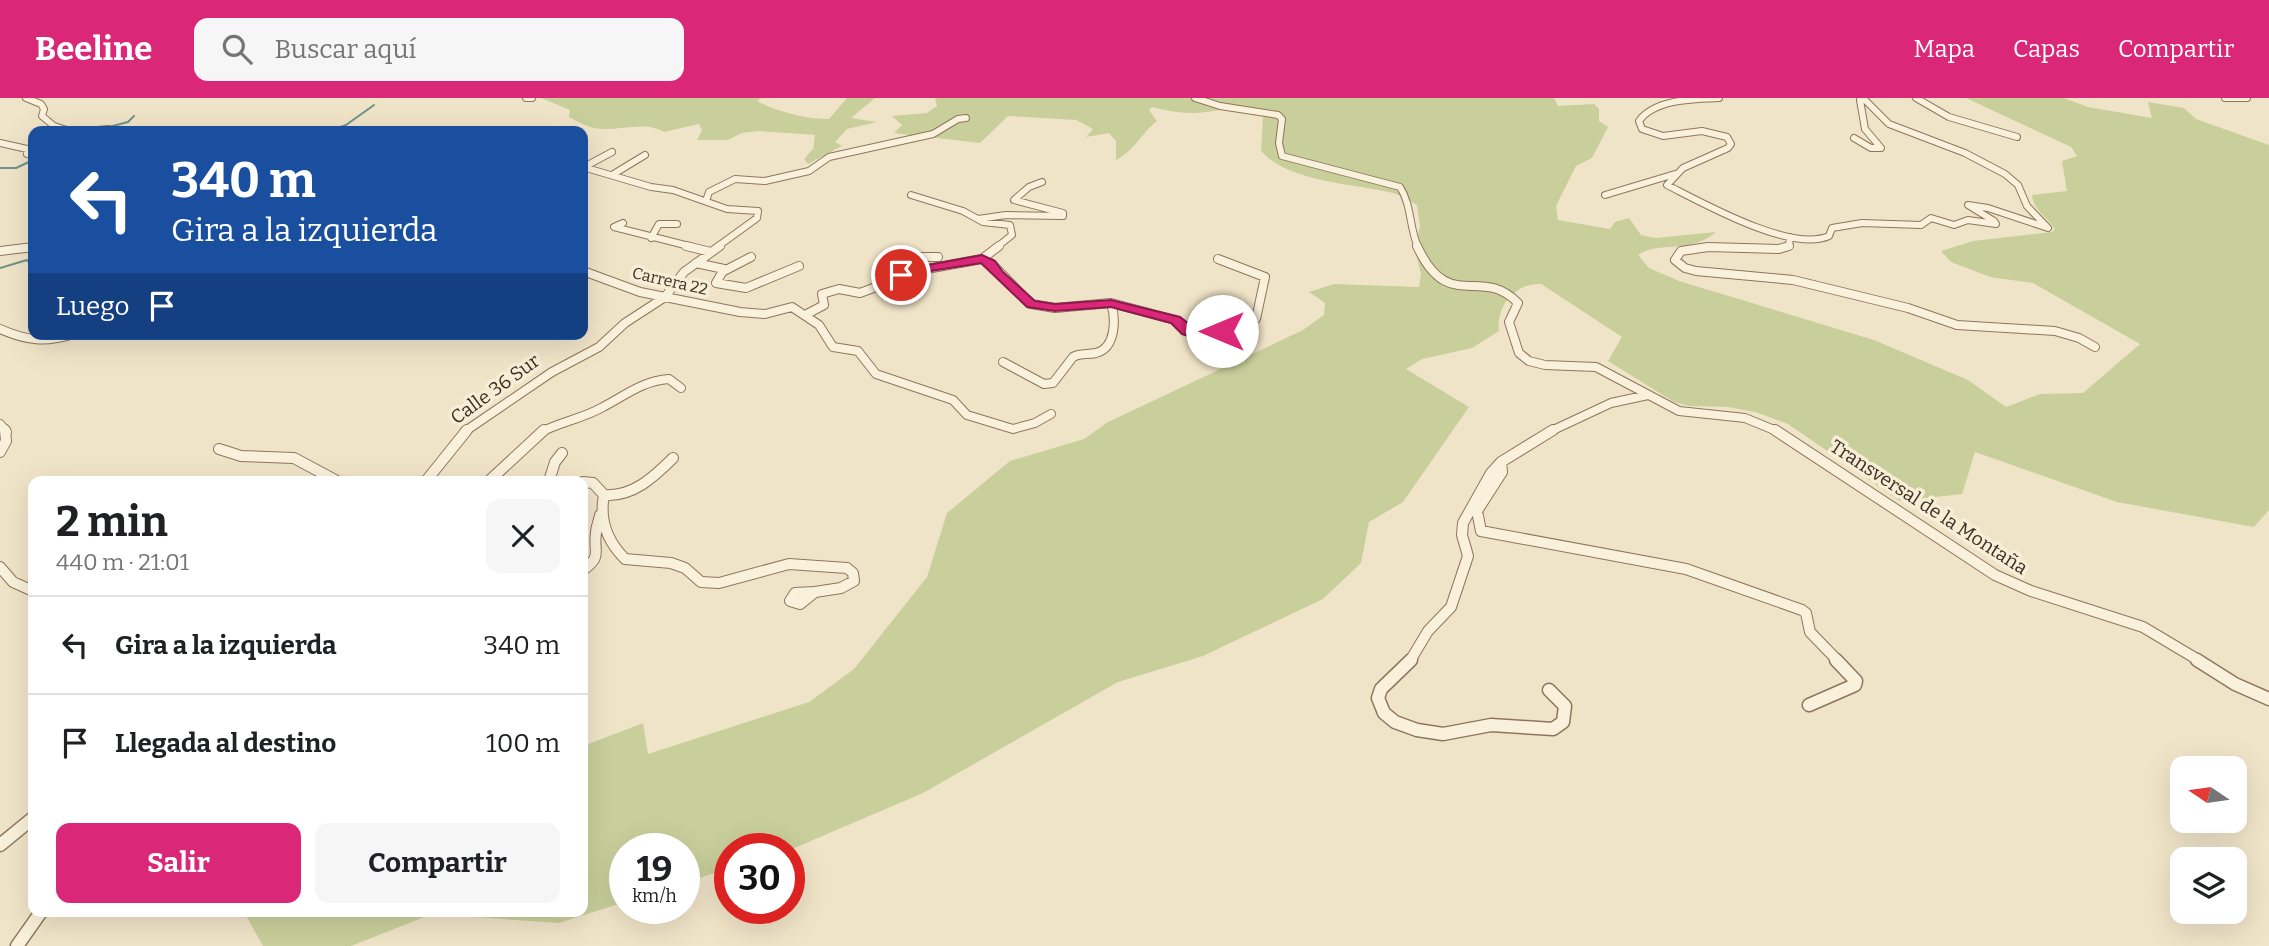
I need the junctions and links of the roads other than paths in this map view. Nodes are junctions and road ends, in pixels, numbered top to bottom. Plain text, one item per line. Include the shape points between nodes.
1 (26, 98) edge
2 (526, 98) edge
3 (533, 98) edge
4 (1195, 98) edge
5 (1719, 98) edge
6 (1863, 98) edge
7 (1916, 98) edge
8 (2225, 98) edge
9 (2247, 98) edge
10 (966, 118) dead end
11 (52, 126) edge
12 (1969, 126) dead end
13 (1854, 138) dead end
14 (0, 143) edge
15 (28, 150) edge
16 (612, 152) dead end
17 (645, 155) dead end
18 (588, 164) edge
19 (588, 168) edge
20 (1676, 174) junction
21 (612, 175) junction
22 (1042, 183) dead end
23 (911, 195) dead end
24 (1605, 195) dead end
25 (706, 201) junction
26 (978, 219) junction
27 (623, 223) dead end
28 (677, 224) dead end
29 (1790, 237) junction
30 (651, 238) junction
31 (28, 248) edge
32 (0, 251) edge
33 (711, 252) junction
34 (751, 257) dead end
35 (938, 257) dead end
36 (982, 259) junction
37 (1218, 259) dead end
38 (696, 263) junction
39 (799, 266) dead end
40 (724, 271) junction
41 (588, 273) edge
42 (908, 275) junction
43 (666, 297) junction
44 (1111, 303) junction
45 (805, 315) junction
46 (0, 329) edge
47 (28, 339) edge
48 (34, 340) edge
49 (53, 340) edge
50 (2095, 347) dead end
51 (1003, 362) dead end
52 (681, 388) dead end
53 (1648, 395) junction
54 (1051, 414) dead end
55 (0, 424) edge
56 (219, 449) dead end
57 (0, 452) edge
58 (562, 453) dead end
59 (673, 457) dead end
60 (1501, 463) junction
61 (320, 476) edge
62 (430, 476) edge
63 (493, 476) edge
64 (551, 476) edge
65 (588, 482) edge
66 (604, 495) junction
67 (600, 514) junction
68 (588, 566) edge
69 (0, 567) edge
70 (28, 588) edge
71 (815, 592) dead end
72 (1549, 690) dead end
73 (2269, 699) edge
74 (1809, 705) dead end
75 (28, 822) edge
76 (0, 845) edge
77 (38, 917) edge
78 (18, 946) edge

1 - 11 street via 41,104 42,116
2 - 3 street
4 - 53 street via 1278,115 1282,119 1282,156 1400,187 1411,206 1412,234 1434,275 1457,285 1500,288 1518,303 1509,322 1519,353 1545,365 1596,367
5 - 20 street via 1662,106 1640,117 1642,129 1653,136 1703,131 1730,141 1724,151
6 - 13 street via 1863,124 1881,148
6 - 29 street via 1889,124 1965,153 2013,179 2027,206 2048,229 1972,204 1968,205 1996,223 1970,219 1948,225 1931,218 1921,225 1841,226 1818,241
7 - 12 street via 1949,117 2017,137
8 - 9 street
10 - 25 street via 933,134 829,158 809,171 765,180 735,179 709,192
14 - 15 street
16 - 18 street
17 - 21 street
19 - 21 street
20 - 24 street
20 - 29 street via 1667,185 1734,219
21 - 25 street
22 - 26 street via 1014,200 1063,216
23 - 26 street
25 - 33 street, Calle 36 Sur via 727,209 758,211 757,218
26 - 36 street via 1008,223 1014,232
27 - 30 street via 614,227
28 - 30 street via 659,225
29 - 50 street via 1789,246 1779,249 1695,248 1681,251 1675,260 1696,271 1815,284 1957,326 2059,332
30 - 33 street
31 - 32 street
33 - 38 street, Calle 36 Sur
34 - 40 street
35 - 42 street via 919,257 888,272
36 - 42 street
36 - 44 street via 1031,304 1055,308
37 - 44 street via 1265,276 1256,319 1196,334 1175,320
38 - 40 street
38 - 43 street, Calle 36 Sur
39 - 40 street via 743,289 716,283
41 - 43 street, Carrera 22
42 - 45 street via 859,293 831,289 822,294 824,305
43 - 45 street, Carrera 22 via 752,314 788,306
43 - 62 street, Calle 36 Sur via 625,323 599,347 541,379 464,432
44 - 51 street via 1113,329 1106,348 1071,358 1053,383 1044,384
45 - 54 street via 819,325 833,348 859,351 876,374 953,400 967,415 1010,430
46 - 47 street
48 - 49 street
52 - 63 street via 669,379 635,387 602,408 542,431
53 - 60 street via 1583,415
53 - 73 street, Transversal de la Montaña via 1679,411 1745,418 1773,428 1996,575 2034,594 2147,628 2235,686
55 - 57 street via 7,432
56 - 61 street via 238,457 298,458
58 - 64 street
59 - 66 street via 637,488
60 - 72 street via 1463,523 1468,556 1451,607 1378,698 1389,718 1417,730 1443,734 1490,725 1553,729 1563,722 1567,708
60 - 74 street via 1502,472 1477,511 1481,531 1689,570 1802,610 1810,632 1856,681
65 - 66 street
66 - 67 street
67 - 68 street via 595,536 598,551
67 - 71 street via 625,559 671,563 701,582 725,583 789,564 847,568 853,573 850,585
69 - 70 street via 13,582
75 - 76 street
77 - 78 street

